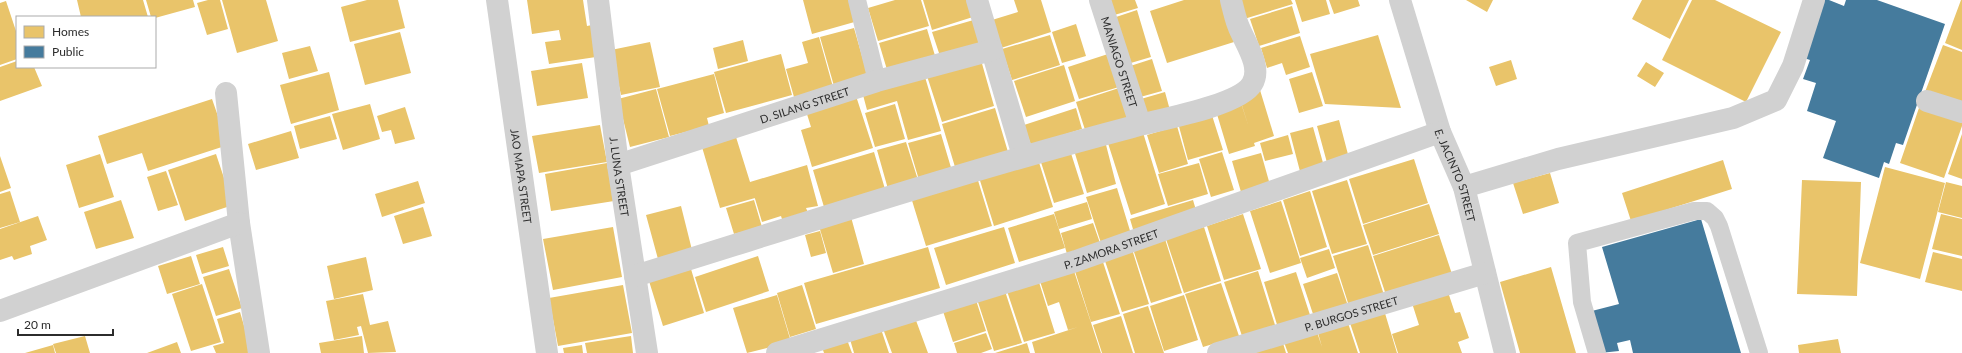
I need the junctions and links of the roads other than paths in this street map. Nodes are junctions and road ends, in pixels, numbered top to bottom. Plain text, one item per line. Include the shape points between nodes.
1 (497, 0) edge
2 (598, 0) edge
3 (857, 0) edge
4 (977, 0) edge
5 (1100, 0) edge
6 (1231, 0) edge
7 (1400, 0) edge
8 (1814, 0) edge
9 (992, 50) junction
10 (877, 81) junction
11 (226, 93) dead end
12 (1927, 102) dead end
13 (1962, 112) edge
14 (1140, 124) junction
15 (1440, 132) junction
16 (1023, 156) junction
17 (618, 165) junction
18 (1464, 187) junction
19 (239, 223) junction
20 (1485, 272) junction
21 (635, 276) junction
22 (0, 311) edge
23 (259, 353) edge
24 (547, 353) edge
25 (647, 353) edge
26 (777, 353) edge
27 (1218, 353) edge
28 (1505, 353) edge
29 (1597, 353) edge
30 (1759, 353) edge

1 - 24 street, JAO MAPA STREET
2 - 17 street, J. LUNA STREET
3 - 10 lane
4 - 9 street
5 - 14 street, MANIAGO STREET
6 - 14 street via 1255,64 1252,85 1243,93 1228,100
7 - 15 street, E. JACINTO STREET
8 - 18 street via 1793,66 1776,100 1733,118 1558,159
9 - 10 street, D. SILANG STREET
9 - 16 street
10 - 17 street, D. SILANG STREET
11 - 19 street
12 - 13 street
14 - 16 street
15 - 18 street, E. JACINTO STREET
15 - 26 street, P. ZAMORA STREET via 1076,261
16 - 21 street
17 - 21 street, J. LUNA STREET
18 - 20 street, E. JACINTO STREET
19 - 22 street
19 - 23 street
20 - 27 street, P. BURGOS STREET
20 - 28 street, E. JACINTO STREET
21 - 25 street, J. LUNA STREET
29 - 30 lane via 1582,302 1577,243 1694,211 1707,211 1715,218 1718,226

